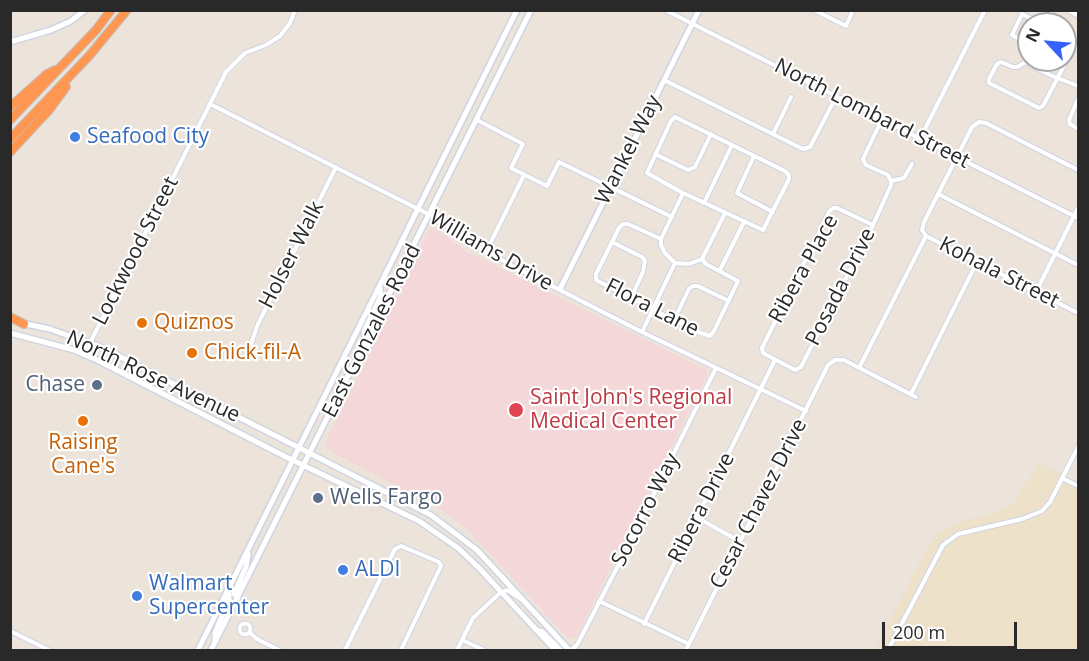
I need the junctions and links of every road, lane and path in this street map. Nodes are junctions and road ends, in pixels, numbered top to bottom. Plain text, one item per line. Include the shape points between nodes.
1 (85, 10) edge
2 (111, 10) edge
3 (127, 10) edge
4 (296, 10) edge
5 (517, 10) edge
6 (531, 10) edge
7 (665, 10) edge
8 (699, 10) edge
9 (814, 10) edge
10 (853, 10) edge
11 (985, 10) edge
12 (1069, 10) edge
13 (1078, 15) edge
14 (692, 24) junction
15 (1017, 24) edge
16 (1017, 38) edge
17 (10, 42) edge
18 (1078, 47) edge
19 (89, 56) junction
20 (1017, 65) edge
21 (62, 67) junction
22 (1046, 72) edge
23 (1058, 77) junction
24 (664, 80) junction
25 (1078, 86) edge
26 (791, 97) dead end
27 (836, 97) junction
28 (1078, 99) edge
29 (210, 104) junction
30 (10, 107) edge
31 (882, 119) junction
32 (10, 120) edge
33 (477, 120) junction
34 (1078, 129) edge
35 (711, 134) junction
36 (773, 134) junction
37 (921, 137) junction
38 (10, 139) edge
39 (732, 145) junction
40 (10, 152) edge
41 (655, 154) junction
42 (754, 156) junction
43 (956, 157) junction
44 (912, 164) dead end
45 (336, 167) junction
46 (1078, 170) edge
47 (524, 175) junction
48 (891, 181) junction
49 (611, 187) junction
50 (683, 193) junction
51 (938, 194) junction
52 (704, 203) junction
53 (1078, 208) edge
54 (419, 210) junction
55 (772, 212) junction
56 (724, 213) junction
57 (430, 215) junction
58 (672, 217) junction
59 (1077, 217) edge
60 (744, 222) junction
61 (873, 225) junction
62 (926, 237) junction
63 (661, 239) junction
64 (612, 242) junction
65 (486, 252) junction
66 (1056, 254) junction
67 (702, 259) junction
68 (977, 262) junction
69 (675, 263) junction
70 (1078, 265) edge
71 (720, 270) junction
72 (380, 287) junction
73 (560, 290) junction
74 (1036, 292) junction
75 (631, 298) junction
76 (729, 301) junction
77 (652, 309) junction
78 (1078, 313) edge
79 (10, 319) edge
80 (674, 320) junction
81 (24, 324) joint
82 (642, 332) junction
83 (10, 333) edge
84 (90, 342) junction
85 (368, 343) junction
86 (251, 344) dead end
87 (84, 355) junction
88 (775, 360) junction
89 (716, 368) junction
90 (859, 369) junction
91 (762, 389) junction
92 (911, 394) junction
93 (916, 397) dead end
94 (806, 411) junction
95 (1078, 447) edge
96 (299, 448) junction
97 (310, 453) junction
98 (1076, 456) edge
99 (293, 460) junction
100 (304, 465) junction
101 (1062, 478) junction
102 (1078, 486) edge
103 (698, 518) junction
104 (740, 541) junction
105 (249, 547) junction
106 (500, 592) junction
107 (226, 593) junction
108 (238, 598) junction
109 (523, 600) junction
110 (599, 601) junction
111 (644, 624) junction
112 (536, 630) junction
113 (10, 631) edge
114 (249, 632) dead end
115 (462, 640) junction
116 (215, 643) junction
117 (689, 644) junction
118 (49, 651) edge
119 (198, 651) edge
120 (211, 651) edge
121 (279, 651) edge
122 (345, 651) edge
123 (401, 651) edge
124 (457, 651) edge
125 (484, 651) edge
126 (555, 651) edge
127 (561, 651) edge
128 (570, 651) edge
129 (686, 651) edge
130 (888, 651) edge

1 - 17 main road via 52,30
2 - 21 highway
3 - 19 highway
4 - 29 street, Lockwood Street via 280,36 231,65
5 - 54 main road, East Gonzales Road
6 - 33 main road, East Gonzales Road
7 - 14 street, North Lombard Street
8 - 14 main road, Wankel Way
9 - 10 street via 846,26
11 - 37 street
12 - 13 main road
14 - 24 main road, Wankel Way
14 - 27 street, North Lombard Street
15 - 16 street via 1012,35
18 - 23 street via 1072,50
19 - 38 highway
19 - 40 highway via 49,110
20 - 23 street via 997,64 989,83 1036,108 1043,106
21 - 30 highway via 46,74
21 - 32 highway
22 - 23 street
23 - 25 street
24 - 36 street
24 - 49 main road, Wankel Way
26 - 36 street
27 - 31 street, North Lombard Street
27 - 36 street via 810,147 803,149
28 - 34 street via 1068,120
29 - 45 street, Williams Drive
29 - 84 street, Lockwood Street
31 - 37 street, North Lombard Street
31 - 48 street via 863,159
33 - 47 street via 523,144 511,168
33 - 57 main road, East Gonzales Road
35 - 39 street
35 - 41 street via 695,167 688,170
35 - 41 street via 675,117
37 - 43 street, North Lombard Street
39 - 42 street
39 - 52 street
41 - 50 street via 647,173
42 - 55 street via 737,193
42 - 55 street via 788,174
43 - 46 street via 972,127 979,122
43 - 51 street
43 - 59 street, North Lombard Street
44 - 48 street, Posada Drive via 904,178
45 - 54 street, Williams Drive
45 - 86 street, Holser Walk
47 - 49 street via 547,186 559,162
47 - 65 street
48 - 61 street, Posada Drive
49 - 58 street
49 - 73 main road, Wankel Way
50 - 52 street
50 - 58 street
51 - 62 street, Kohala Street via 924,222 922,230
51 - 66 street
52 - 56 street
53 - 59 street
54 - 57 street, Williams Drive
54 - 72 main road, East Gonzales Road
55 - 60 street via 763,229
56 - 60 street
56 - 67 street
57 - 65 street, Williams Drive
57 - 85 main road, East Gonzales Road
58 - 63 street
59 - 66 street
60 - 71 street
61 - 88 street, Posada Drive via 801,368 795,370
61 - 88 street, Ribera Place via 837,208 830,212 762,348
62 - 68 street, Kohala Street
62 - 90 street
63 - 64 street via 628,224 621,225
63 - 69 street via 665,253
64 - 75 street via 645,261
64 - 75 street, Flora Lane via 596,278
65 - 73 street, Williams Drive
66 - 70 street
66 - 74 street
67 - 69 street via 689,264
67 - 71 street
68 - 74 street, Kohala Street
68 - 92 street
69 - 77 street
71 - 76 street via 738,281
72 - 85 main road via 381,296 364,331
72 - 96 main road, East Gonzales Road
73 - 82 street, Williams Drive
74 - 78 street, Kohala Street
75 - 77 street, Flora Lane
76 - 80 street, Flora Lane via 710,335
76 - 80 street via 693,286
77 - 80 street, Flora Lane
77 - 82 street
79 - 81 highway
81 - 84 main road, North Rose Avenue
82 - 89 street, Williams Drive
83 - 87 main road, North Rose Avenue
84 - 87 street, Lockwood Street
84 - 96 main road, North Rose Avenue
85 - 97 main road, East Gonzales Road
87 - 99 main road, North Rose Avenue
88 - 91 street, Ribera Drive
89 - 91 street, Williams Drive
89 - 110 street, Socorro Way
90 - 92 street
90 - 94 street, Cesar Chavez Drive via 844,360 835,360 828,366
91 - 94 street, Williams Drive
91 - 103 street, Ribera Drive
92 - 93 street
94 - 104 street, Cesar Chavez Drive
95 - 98 street
96 - 97 main road, North Rose Avenue
96 - 99 main road, East Gonzales Road
97 - 100 main road, East Gonzales Road
97 - 109 main road, North Rose Avenue via 450,528 477,550
98 - 101 street
99 - 100 main road, North Rose Avenue
99 - 105 main road, East Gonzales Road
100 - 106 main road, North Rose Avenue via 425,525 458,548
100 - 108 main road, East Gonzales Road
101 - 102 street
101 - 130 street via 1050,502 1033,516 958,534 943,544
103 - 104 street
103 - 111 street, Ribera Drive
104 - 117 street, Cesar Chavez Drive
105 - 107 main road, East Gonzales Road
105 - 108 main road via 246,567 234,594
106 - 109 street via 507,590
106 - 112 main road
106 - 115 street via 478,612
107 - 116 main road via 230,599 215,633
107 - 119 main road, East Gonzales Road
108 - 116 main road, East Gonzales Road
109 - 128 main road
110 - 111 street
110 - 128 street, Socorro Way via 577,645
111 - 117 street
112 - 126 main road
112 - 127 street via 542,631
113 - 118 street
114 - 121 street
115 - 124 street
115 - 125 street
116 - 120 main road, East Gonzales Road
117 - 129 street, Cesar Chavez Drive
122 - 123 street via 398,547 441,566

